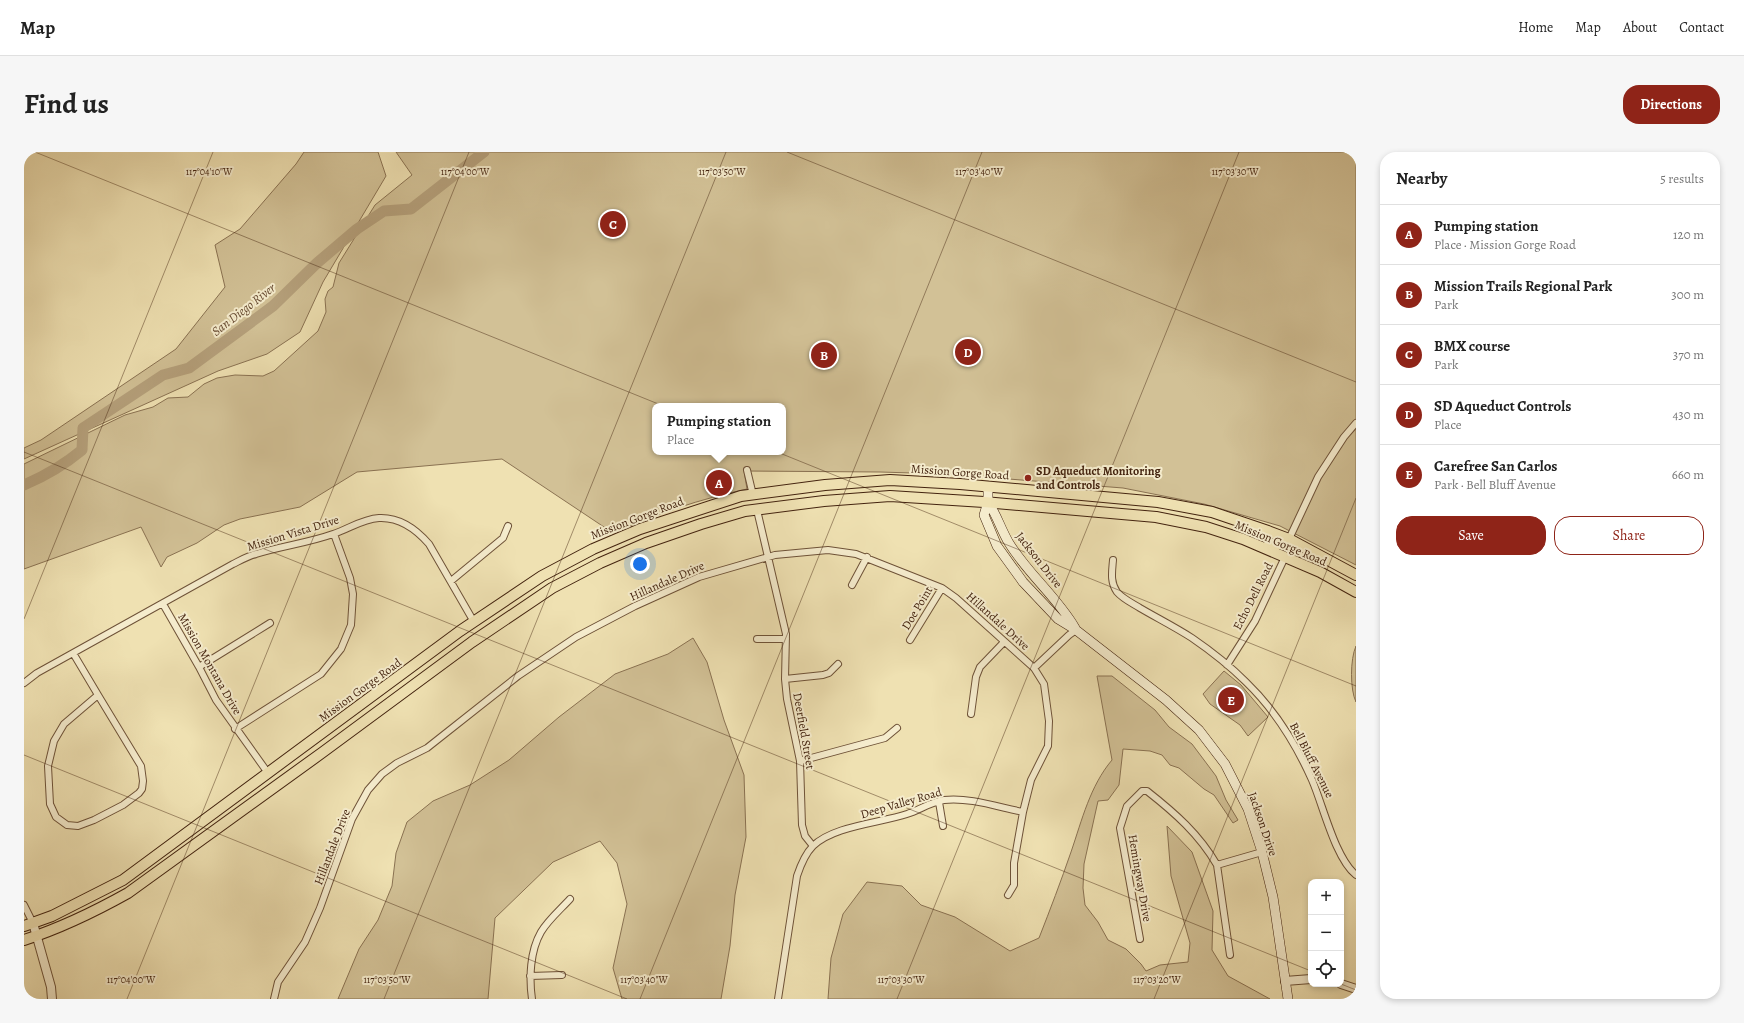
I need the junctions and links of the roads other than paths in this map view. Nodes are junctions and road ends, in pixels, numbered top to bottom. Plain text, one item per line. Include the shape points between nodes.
1 (1356, 423) edge
2 (747, 470) dead end
3 (988, 487) junction
4 (753, 495) junction
5 (988, 502) junction
6 (757, 510) junction
7 (508, 526) dead end
8 (334, 534) junction
9 (1290, 539) junction
10 (1265, 548) junction
11 (767, 557) junction
12 (867, 557) junction
13 (1285, 557) junction
14 (1114, 560) dead end
15 (1356, 575) edge
16 (451, 581) junction
17 (852, 585) dead end
18 (942, 588) junction
19 (1356, 592) edge
20 (163, 604) junction
21 (474, 622) junction
22 (270, 623) dead end
23 (1076, 630) junction
24 (757, 639) dead end
25 (786, 639) junction
26 (910, 640) dead end
27 (1004, 642) junction
28 (73, 653) junction
29 (838, 664) dead end
30 (1227, 665) junction
31 (199, 667) junction
32 (1034, 668) junction
33 (785, 679) junction
34 (24, 683) edge
35 (98, 695) junction
36 (971, 714) dead end
37 (897, 728) dead end
38 (235, 729) junction
39 (800, 762) junction
40 (268, 772) junction
41 (939, 802) junction
42 (1022, 812) junction
43 (943, 826) dead end
44 (813, 846) junction
45 (1262, 852) junction
46 (1217, 865) junction
47 (1356, 875) edge
48 (1008, 895) dead end
49 (570, 899) dead end
50 (24, 905) edge
51 (28, 924) edge
52 (37, 936) junction
53 (1140, 939) dead end
54 (24, 940) edge
55 (1230, 955) dead end
56 (562, 975) dead end
57 (530, 976) junction
58 (1308, 979) edge
59 (1285, 981) junction
60 (1344, 985) edge
61 (1356, 989) edge
62 (52, 999) edge
63 (274, 999) edge
64 (532, 999) edge
65 (778, 999) edge
66 (1288, 999) edge

1 - 9 street via 1318,477
2 - 4 street
3 - 4 main road, Mission Gorge Road via 890,480 825,485
3 - 5 main road
3 - 9 main road, Mission Gorge Road via 1158,502 1212,512
4 - 21 main road, Mission Gorge Road via 741,496 699,509 640,529 593,549 542,576
5 - 6 main road, Mission Gorge Road via 890,496
5 - 10 main road, Mission Gorge Road via 1156,517 1206,527
5 - 23 main road, Jackson Drive via 1009,543 1032,575 1066,612
6 - 11 street, Deerfield Street
6 - 52 main road, Mission Gorge Road via 708,522 646,543 552,588 472,642 128,893 94,912
7 - 16 street via 503,538
8 - 16 street, Mission Vista Drive via 360,522 379,518 408,525 420,533 429,544
8 - 20 street, Mission Vista Drive via 255,554
8 - 38 street via 353,594 351,624 341,649 321,674
9 - 10 main road via 1285,544 1271,544
9 - 15 main road, Mission Gorge Road
10 - 13 main road, Mission Gorge Road
11 - 12 street, Hillandale Drive via 828,550
11 - 25 street, Deerfield Street
11 - 63 street, Hillandale Drive via 699,577 576,637 518,676 427,748 396,763 382,774 368,790 352,819 320,908 305,942 278,982
12 - 17 street
12 - 18 street, Hillandale Drive
13 - 19 main road, Mission Gorge Road via 1320,572
13 - 30 street, Echo Dell Road via 1255,621
14 - 30 street, Bell Bluff Avenue via 1112,577 1114,587 1120,595 1192,638
16 - 21 street, Mission Vista Drive
18 - 26 street, Doe Point
18 - 27 street, Hillandale Drive
20 - 28 street, Mission Vista Drive
20 - 31 street, Mission Montana Drive
21 - 40 main road, Mission Gorge Road
22 - 31 street
23 - 32 street
23 - 45 main road, Jackson Drive via 1166,700 1198,730 1225,764 1243,798
24 - 25 street
25 - 33 street, Deerfield Street
27 - 32 street, Hillandale Drive
27 - 36 street via 980,667 976,677
28 - 34 street, Mission Vista Drive
28 - 35 street
29 - 33 street via 823,675
30 - 47 street, Bell Bluff Avenue via 1266,705 1294,744 1320,798 1339,852
31 - 38 street, Mission Montana Drive
32 - 42 street, Hillandale Drive via 1044,684 1049,721 1048,746 1031,780
33 - 39 street, Deerfield Street
35 - 35 street via 64,724 54,741 48,766 50,804 56,817 67,825 78,826 94,820 123,805 142,789 141,766
37 - 39 street via 885,738
38 - 40 street, Mission Montana Drive
39 - 44 street, Deerfield Street via 802,825 805,836
40 - 51 main road, Mission Gorge Road via 123,880 52,916
41 - 42 street, Deep Valley Road via 964,800
41 - 43 street
41 - 44 street, Deep Valley Road via 908,814 835,832
42 - 48 street, Hillandale Drive via 1014,863 1014,885
44 - 65 street via 797,876
45 - 46 street
45 - 59 main road, Jackson Drive
46 - 53 street, Hemingway Drive via 1191,829 1147,791 1142,791 1130,802 1120,828
46 - 55 street
49 - 57 street via 542,931 535,948
50 - 51 street
51 - 52 street
52 - 54 main road, Mission Gorge Road
52 - 62 street
56 - 57 street
57 - 64 street
58 - 59 street
59 - 66 main road, Jackson Drive
60 - 61 street

